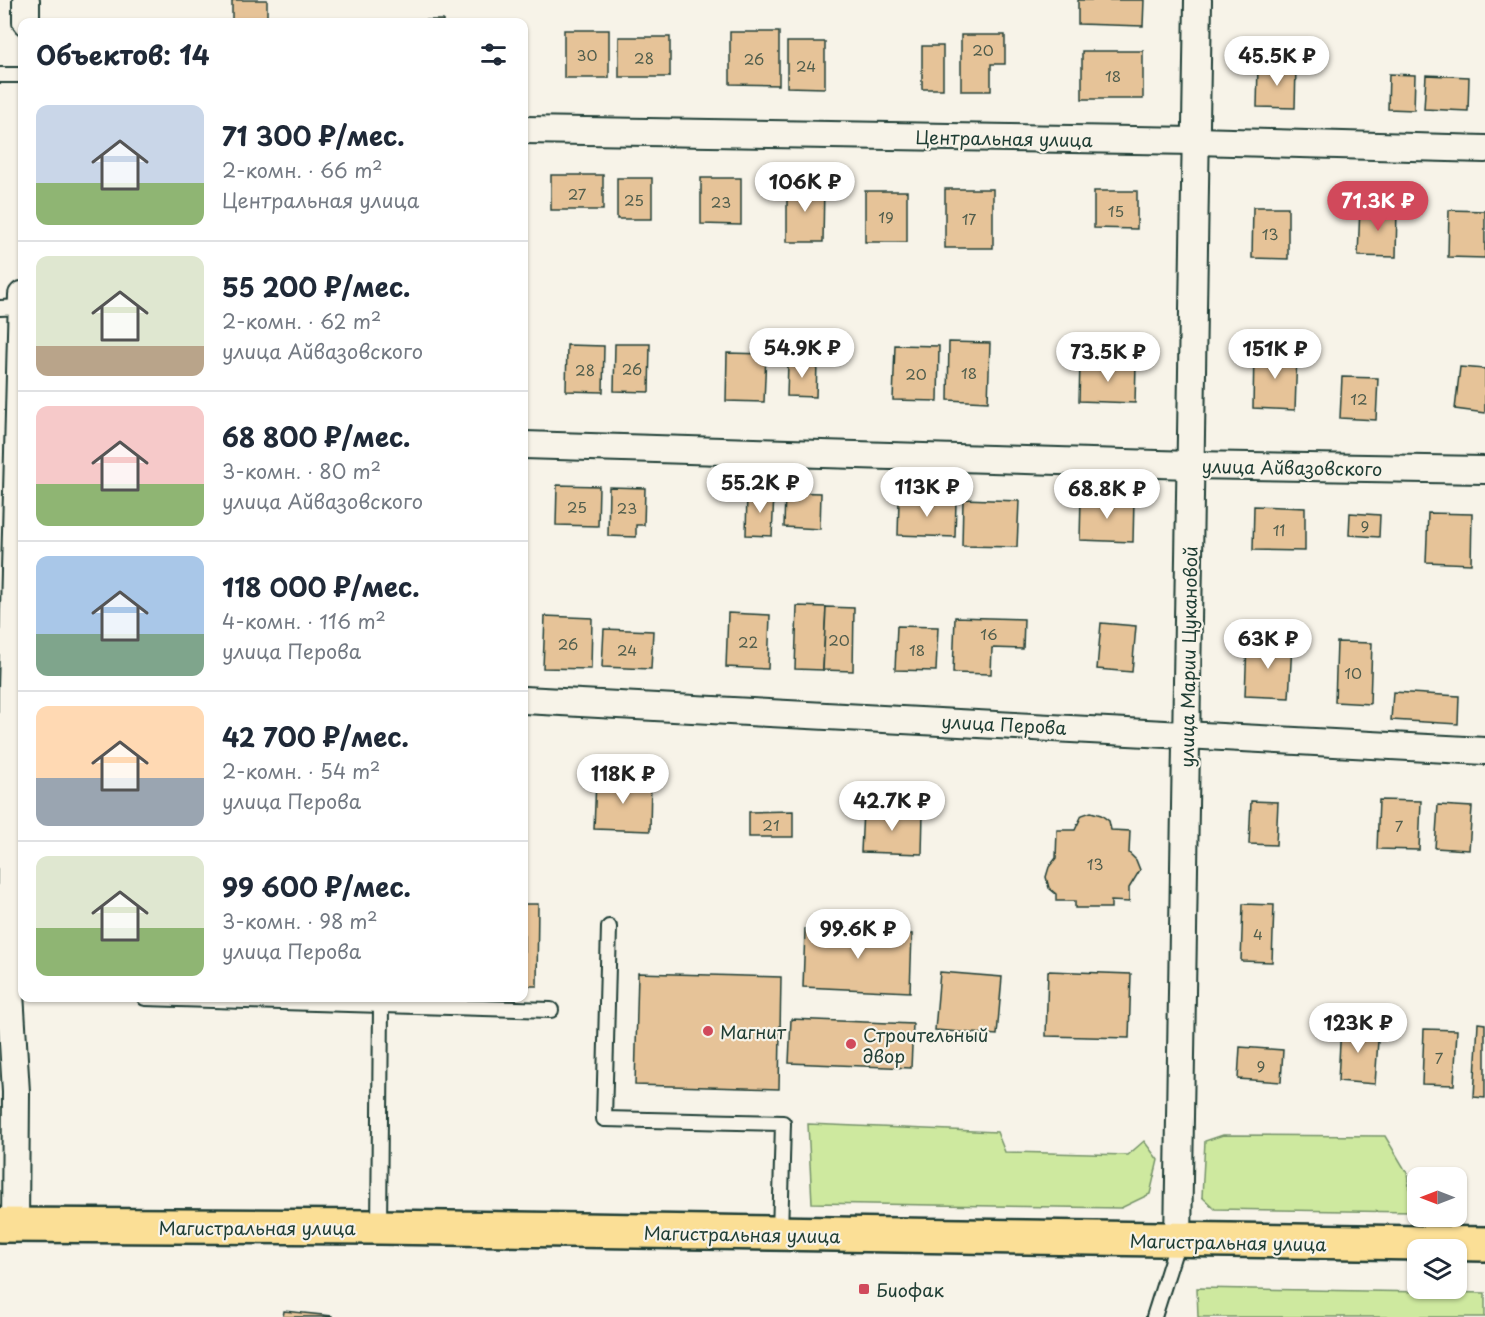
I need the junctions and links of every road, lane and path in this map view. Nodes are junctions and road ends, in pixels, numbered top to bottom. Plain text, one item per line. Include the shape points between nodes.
1 (26, 0) edge
2 (1198, 0) edge
3 (26, 18) edge
4 (0, 75) edge
5 (18, 75) edge
6 (528, 130) edge
7 (1196, 141) junction
8 (1485, 149) edge
9 (0, 308) edge
10 (18, 308) edge
11 (528, 445) edge
12 (1191, 465) junction
13 (1485, 470) edge
14 (18, 623) edge
15 (17, 689) edge
16 (528, 700) edge
17 (1187, 734) junction
18 (1485, 751) edge
19 (609, 927) dead end
20 (16, 994) edge
21 (280, 1002) edge
22 (381, 1005) junction
23 (551, 1010) dead end
24 (7, 1225) edge
25 (379, 1227) junction
26 (780, 1234) junction
27 (1178, 1241) junction
28 (1485, 1244) edge
29 (1154, 1317) edge

1 - 3 street
2 - 7 street, улица Марии Цукановой
4 - 5 lane
6 - 7 street, Центральная улица
7 - 8 street, Центральная улица
7 - 12 street, улица Марии Цукановой
9 - 10 lane
11 - 12 street, улица Айвазовского
12 - 13 street, улица Айвазовского
12 - 17 street, улица Марии Цукановой
14 - 15 street
15 - 20 street
16 - 17 street, улица Перова
17 - 18 street, улица Перова
17 - 27 street, улица Марии Цукановой
19 - 26 lane via 604,1119 783,1123
20 - 24 street via 16,1092
21 - 22 lane
22 - 23 lane
22 - 25 lane
24 - 25 main road, Магистральная улица
25 - 26 main road, Магистральная улица
26 - 27 main road, Магистральная улица
27 - 28 main road, Магистральная улица
27 - 29 lane

